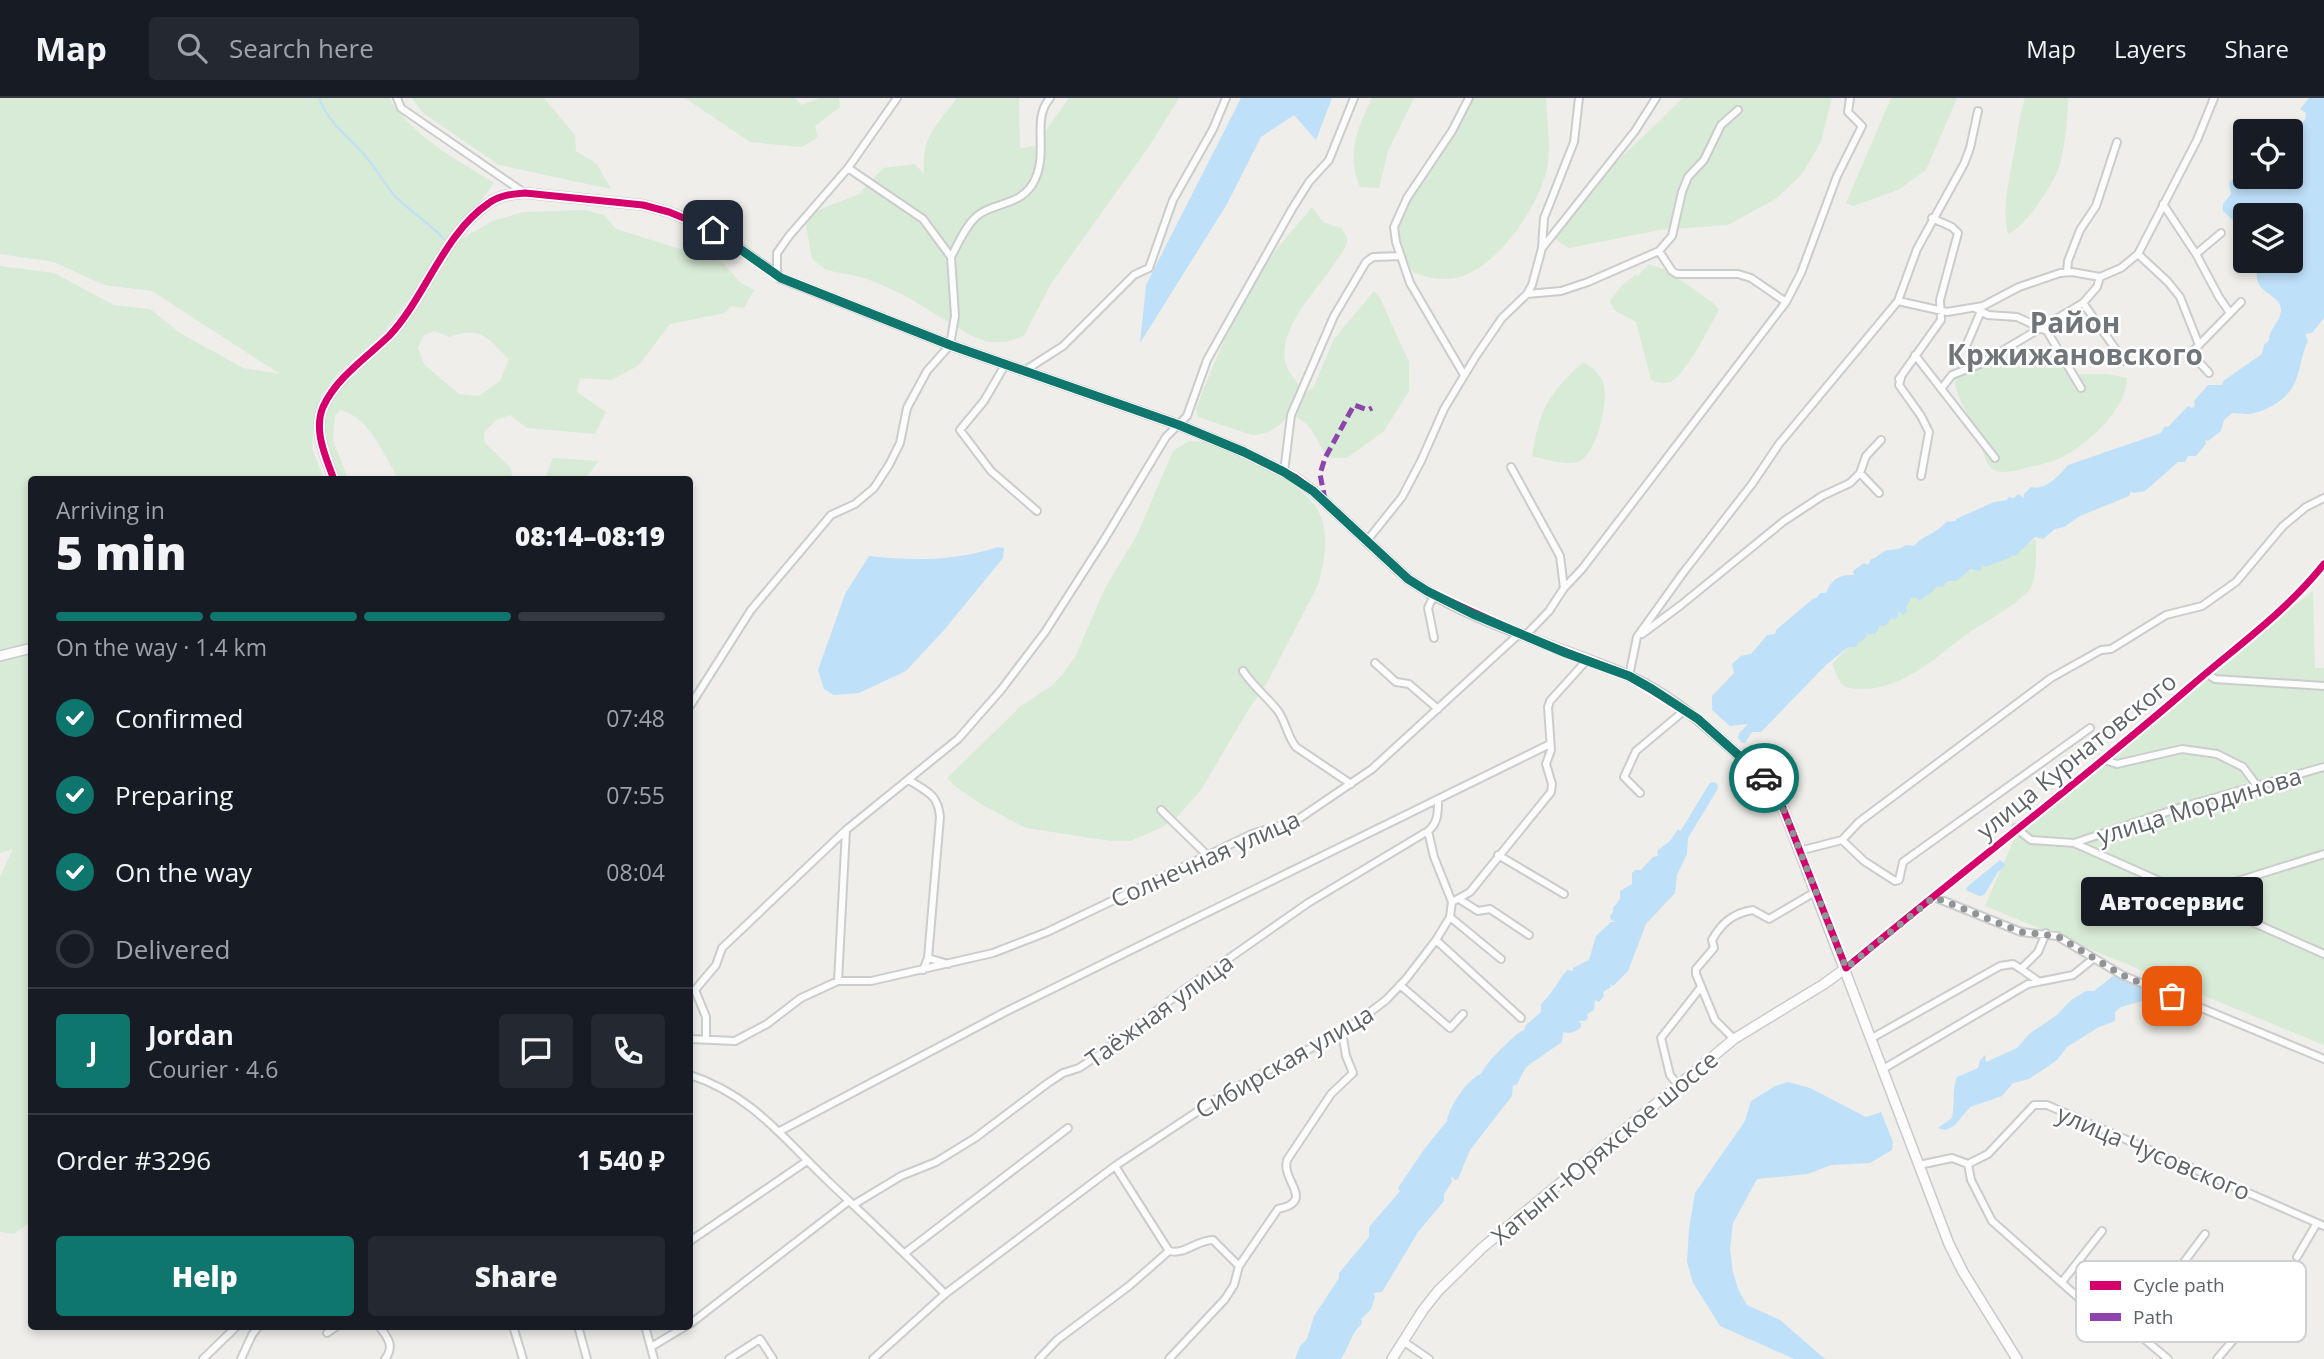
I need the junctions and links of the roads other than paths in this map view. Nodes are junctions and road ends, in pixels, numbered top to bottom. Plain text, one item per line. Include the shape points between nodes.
1 (397, 98) edge
2 (897, 98) edge
3 (1050, 98) edge
4 (1226, 98) edge
5 (1354, 98) edge
6 (1469, 98) edge
7 (1579, 98) edge
8 (1656, 98) edge
9 (1850, 98) edge
10 (2214, 98) edge
11 (1738, 110) dead end
12 (1978, 111) dead end
13 (2117, 142) dead end
14 (848, 168) junction
15 (525, 193) junction
16 (2163, 204) junction
17 (1932, 218) junction
18 (2221, 233) dead end
19 (1542, 248) junction
20 (1659, 251) junction
21 (2138, 254) junction
22 (2196, 254) junction
23 (1401, 256) junction
24 (951, 257) junction
25 (2067, 272) junction
26 (776, 276) junction
27 (2100, 277) junction
28 (1527, 294) junction
29 (1898, 301) junction
30 (1786, 302) junction
31 (2241, 302) dead end
32 (2083, 303) junction
33 (1978, 310) junction
34 (1939, 312) junction
35 (2230, 313) junction
36 (2042, 328) junction
37 (1967, 344) dead end
38 (950, 345) junction
39 (2199, 345) junction
40 (1915, 355) junction
41 (2124, 361) dead end
42 (1006, 365) junction
43 (1024, 371) junction
44 (2209, 373) dead end
45 (1464, 375) junction
46 (2081, 388) dead end
47 (1941, 389) junction
48 (1179, 425) junction
49 (1881, 440) dead end
50 (1995, 458) dead end
51 (1511, 467) dead end
52 (1284, 472) junction
53 (1860, 473) junction
54 (333, 476) edge
55 (1921, 476) dead end
56 (1879, 494) dead end
57 (2324, 498) edge
58 (1037, 511) dead end
59 (1366, 542) junction
60 (2324, 564) edge
61 (1564, 589) junction
62 (1668, 594) junction
63 (1434, 595) junction
64 (1681, 606) junction
65 (1522, 635) junction
66 (1637, 637) junction
67 (1434, 638) dead end
68 (28, 649) edge
69 (0, 656) edge
70 (1586, 661) junction
71 (1375, 663) dead end
72 (1243, 671) dead end
73 (2206, 673) junction
74 (1629, 676) junction
75 (2324, 686) edge
76 (693, 701) edge
77 (1438, 709) junction
78 (1685, 710) junction
79 (2090, 728) dead end
80 (1550, 744) junction
81 (2105, 760) junction
82 (2324, 769) edge
83 (909, 780) junction
84 (1351, 784) junction
85 (2258, 787) junction
86 (1640, 793) dead end
87 (1438, 801) junction
88 (1161, 810) dead end
89 (2016, 828) junction
90 (846, 830) junction
91 (1428, 831) junction
92 (1842, 840) junction
93 (2074, 843) junction
94 (1799, 851) junction
95 (1206, 854) junction
96 (2324, 854) edge
97 (1498, 855) junction
98 (1815, 892) junction
99 (1564, 894) dead end
100 (2193, 895) junction
101 (1934, 897) junction
102 (1459, 899) junction
103 (1452, 902) junction
104 (1450, 917) junction
105 (2046, 933) junction
106 (1529, 934) dead end
107 (1436, 940) junction
108 (2324, 954) edge
109 (928, 958) junction
110 (1501, 959) dead end
111 (2093, 959) junction
112 (950, 964) junction
113 (1846, 968) junction
114 (2021, 969) junction
115 (923, 970) junction
116 (838, 981) junction
117 (2038, 981) junction
118 (1400, 985) junction
119 (1700, 987) junction
120 (1463, 1014) dead end
121 (1521, 1018) dead end
122 (1342, 1032) junction
123 (706, 1038) junction
124 (1734, 1038) junction
125 (1872, 1038) junction
126 (693, 1039) edge
127 (2324, 1059) edge
128 (1883, 1069) junction
129 (693, 1076) edge
130 (1678, 1085) junction
131 (1068, 1128) dead end
132 (780, 1131) junction
133 (807, 1161) junction
134 (1968, 1164) junction
135 (1919, 1165) junction
136 (1115, 1166) junction
137 (851, 1203) junction
138 (2317, 1223) junction
139 (2324, 1227) edge
140 (2102, 1231) dead end
141 (2205, 1234) dead end
142 (693, 1239) edge
143 (1169, 1251) junction
144 (905, 1253) junction
145 (2297, 1257) dead end
146 (2078, 1261) edge
147 (2185, 1261) edge
148 (2076, 1264) edge
149 (1239, 1266) junction
150 (2062, 1282) junction
151 (945, 1294) junction
152 (2076, 1295) edge
153 (693, 1321) edge
154 (233, 1330) edge
155 (256, 1330) edge
156 (331, 1330) edge
157 (382, 1330) edge
158 (514, 1330) edge
159 (579, 1330) edge
160 (646, 1330) edge
161 (680, 1330) edge
162 (327, 1333) dead end
163 (1403, 1341) junction
164 (2148, 1342) edge
165 (2232, 1342) edge
166 (651, 1347) junction
167 (203, 1359) edge
168 (242, 1359) edge
169 (385, 1359) edge
170 (523, 1359) edge
171 (587, 1359) edge
172 (654, 1359) edge
173 (729, 1359) edge
174 (773, 1359) edge
175 (873, 1359) edge
176 (1039, 1359) edge
177 (1169, 1359) edge
178 (1392, 1359) edge
179 (1429, 1359) edge
180 (2017, 1359) edge
181 (2168, 1359) edge
182 (2217, 1359) edge

1 - 15 street via 401,108
2 - 14 street
3 - 24 street via 1039,119 1041,165 1031,186 1010,204 975,217
4 - 43 street via 1173,200 1149,268 1134,275 1063,346
5 - 48 street via 1329,160 1284,222 1208,360 1187,416
6 - 23 street via 1397,218 1394,235
7 - 19 street via 1574,142 1547,207
8 - 19 street
9 - 30 street, Солнечная улица via 1848,112 1862,126
10 - 16 street
11 - 20 street via 1721,125 1704,160 1688,177 1672,236
12 - 17 street via 1964,164
13 - 25 street
14 - 24 street via 923,219
14 - 26 street via 777,253
15 - 26 street via 643,205 669,212 713,230
15 - 54 street via 489,202 472,218 391,333 331,394 323,407 320,440
16 - 21 street
16 - 22 street
17 - 29 street
17 - 34 street via 1958,233
18 - 22 street
19 - 28 street
20 - 28 street via 1561,291
20 - 30 street via 1677,274 1738,274
21 - 27 street via 2122,268
21 - 39 street via 2180,297
22 - 35 street
23 - 45 street via 1416,296
23 - 52 street via 1373,257 1366,262 1334,316 1292,415
24 - 38 street via 955,316
25 - 27 street
25 - 33 street via 2031,281
26 - 38 street
27 - 32 street
28 - 45 street via 1502,318
29 - 34 street
29 - 62 street via 1779,444
30 - 61 street, Солнечная улица
31 - 35 street
32 - 36 street
32 - 41 street
33 - 34 street
33 - 36 street via 2017,317
33 - 37 street
34 - 40 street via 1941,320
35 - 39 street
36 - 46 street
36 - 47 street via 1952,375
38 - 42 street
38 - 76 street via 927,371 908,408 900,443 874,488 855,504 831,514 751,610
39 - 44 street via 2192,355
40 - 47 street
40 - 55 street via 1899,385 1928,432
42 - 43 street
42 - 58 street via 961,430 991,471
43 - 48 street
45 - 59 street via 1402,497
47 - 50 street
48 - 52 street
48 - 83 street via 1166,437 1045,632 958,738
49 - 53 street via 1866,456
51 - 61 street via 1560,556
52 - 59 street via 1313,491
53 - 56 street
53 - 64 street via 1784,521
57 - 92 street via 2283,526 2236,582 2202,606 2166,615 2051,678 1859,822
59 - 63 street
60 - 73 street, улица Курнатовского via 2286,605
61 - 65 street, Солнечная улица via 1549,611
62 - 64 street
62 - 66 street
63 - 65 street
63 - 67 street via 1428,608
64 - 66 street
65 - 70 street
65 - 77 street, Солнечная улица
66 - 74 street
68 - 69 street
70 - 74 street
70 - 80 street via 1550,701
71 - 77 street
72 - 84 street via 1279,712 1296,747
73 - 75 street via 2215,680
73 - 81 street, улица Курнатовского
74 - 78 street
77 - 84 street, Солнечная улица
78 - 86 street via 1636,751 1624,777
78 - 94 street via 1770,785
79 - 92 street via 1903,862 1899,880 1864,862
80 - 87 street
80 - 97 street via 1546,764 1551,792
81 - 85 street via 2117,764 2182,748 2217,754 2242,767
81 - 89 street, улица Курнатовского
82 - 85 street, улица Мординова
83 - 90 street
83 - 109 street via 939,803
84 - 95 street, Солнечная улица via 1297,820
85 - 93 street, улица Мординова
87 - 91 street via 1438,816
87 - 132 street via 1005,1012
88 - 95 street
89 - 93 street via 2031,840
89 - 101 street, улица Курнатовского
90 - 116 street
90 - 123 street via 722,948 713,970 697,986 706,1017
91 - 103 street
91 - 137 street, Таёжная улица via 1308,903 975,1138
92 - 94 street
93 - 100 street
94 - 98 street
95 - 112 street, Солнечная улица via 1047,932
96 - 100 street
97 - 99 street
97 - 102 street via 1471,892
98 - 113 street
98 - 119 street via 1769,919 1754,910 1738,912 1719,926 1712,940 1714,948 1696,969
100 - 108 street
101 - 105 street via 2021,932
101 - 113 street, улица Курнатовского
102 - 103 street
102 - 106 street via 1478,911 1490,909
103 - 104 street, Сибирская улица
104 - 107 street, Сибирская улица
104 - 110 street
105 - 111 street
105 - 114 street via 2038,952
107 - 118 street, Сибирская улица
107 - 121 street
109 - 112 street
109 - 115 street
111 - 117 street via 2073,975
111 - 127 street
112 - 115 street, Солнечная улица
113 - 124 street, Хатынг-Юряхское шоссе
113 - 125 street
114 - 117 street
114 - 125 street via 2013,964 2000,966
115 - 116 street, Солнечная улица via 871,981
116 - 123 street via 790,1004 735,1041
117 - 128 street
118 - 120 street via 1450,1027
118 - 122 street, Сибирская улица
119 - 124 street via 1715,1020
119 - 130 street via 1661,1038 1670,1075
122 - 136 street, Сибирская улица via 1227,1092
122 - 149 street via 1353,1073 1331,1094 1287,1160 1286,1172 1297,1193 1294,1202 1278,1209
123 - 126 street
124 - 130 street, Хатынг-Юряхское шоссе
125 - 128 street
128 - 135 street
129 - 132 street via 731,1092
130 - 163 street, Хатынг-Юряхское шоссе via 1456,1272
131 - 144 street
132 - 133 street
133 - 137 street
133 - 142 street
134 - 135 street via 1952,1158
134 - 138 street, улица Чусовского via 1988,1154 2034,1105 2046,1105
134 - 150 street via 1992,1221
135 - 180 street via 1963,1272
136 - 143 street
136 - 151 street, Сибирская улица
137 - 144 street
137 - 153 street, Таёжная улица
138 - 139 street, улица Чусовского
138 - 145 street
140 - 146 street
141 - 147 street
143 - 149 street via 1179,1253 1213,1240
143 - 176 street
144 - 151 street
148 - 150 street
149 - 177 street via 1225,1299
150 - 152 street
151 - 175 street, Сибирская улица
154 - 167 street
155 - 168 street
156 - 162 street
157 - 169 street via 391,1349
158 - 170 street
159 - 171 street
160 - 166 street
161 - 166 street, Таёжная улица
163 - 178 street, Хатынг-Юряхское шоссе
163 - 179 street
164 - 181 street
165 - 182 street
166 - 172 street
173 - 174 street via 760,1339

